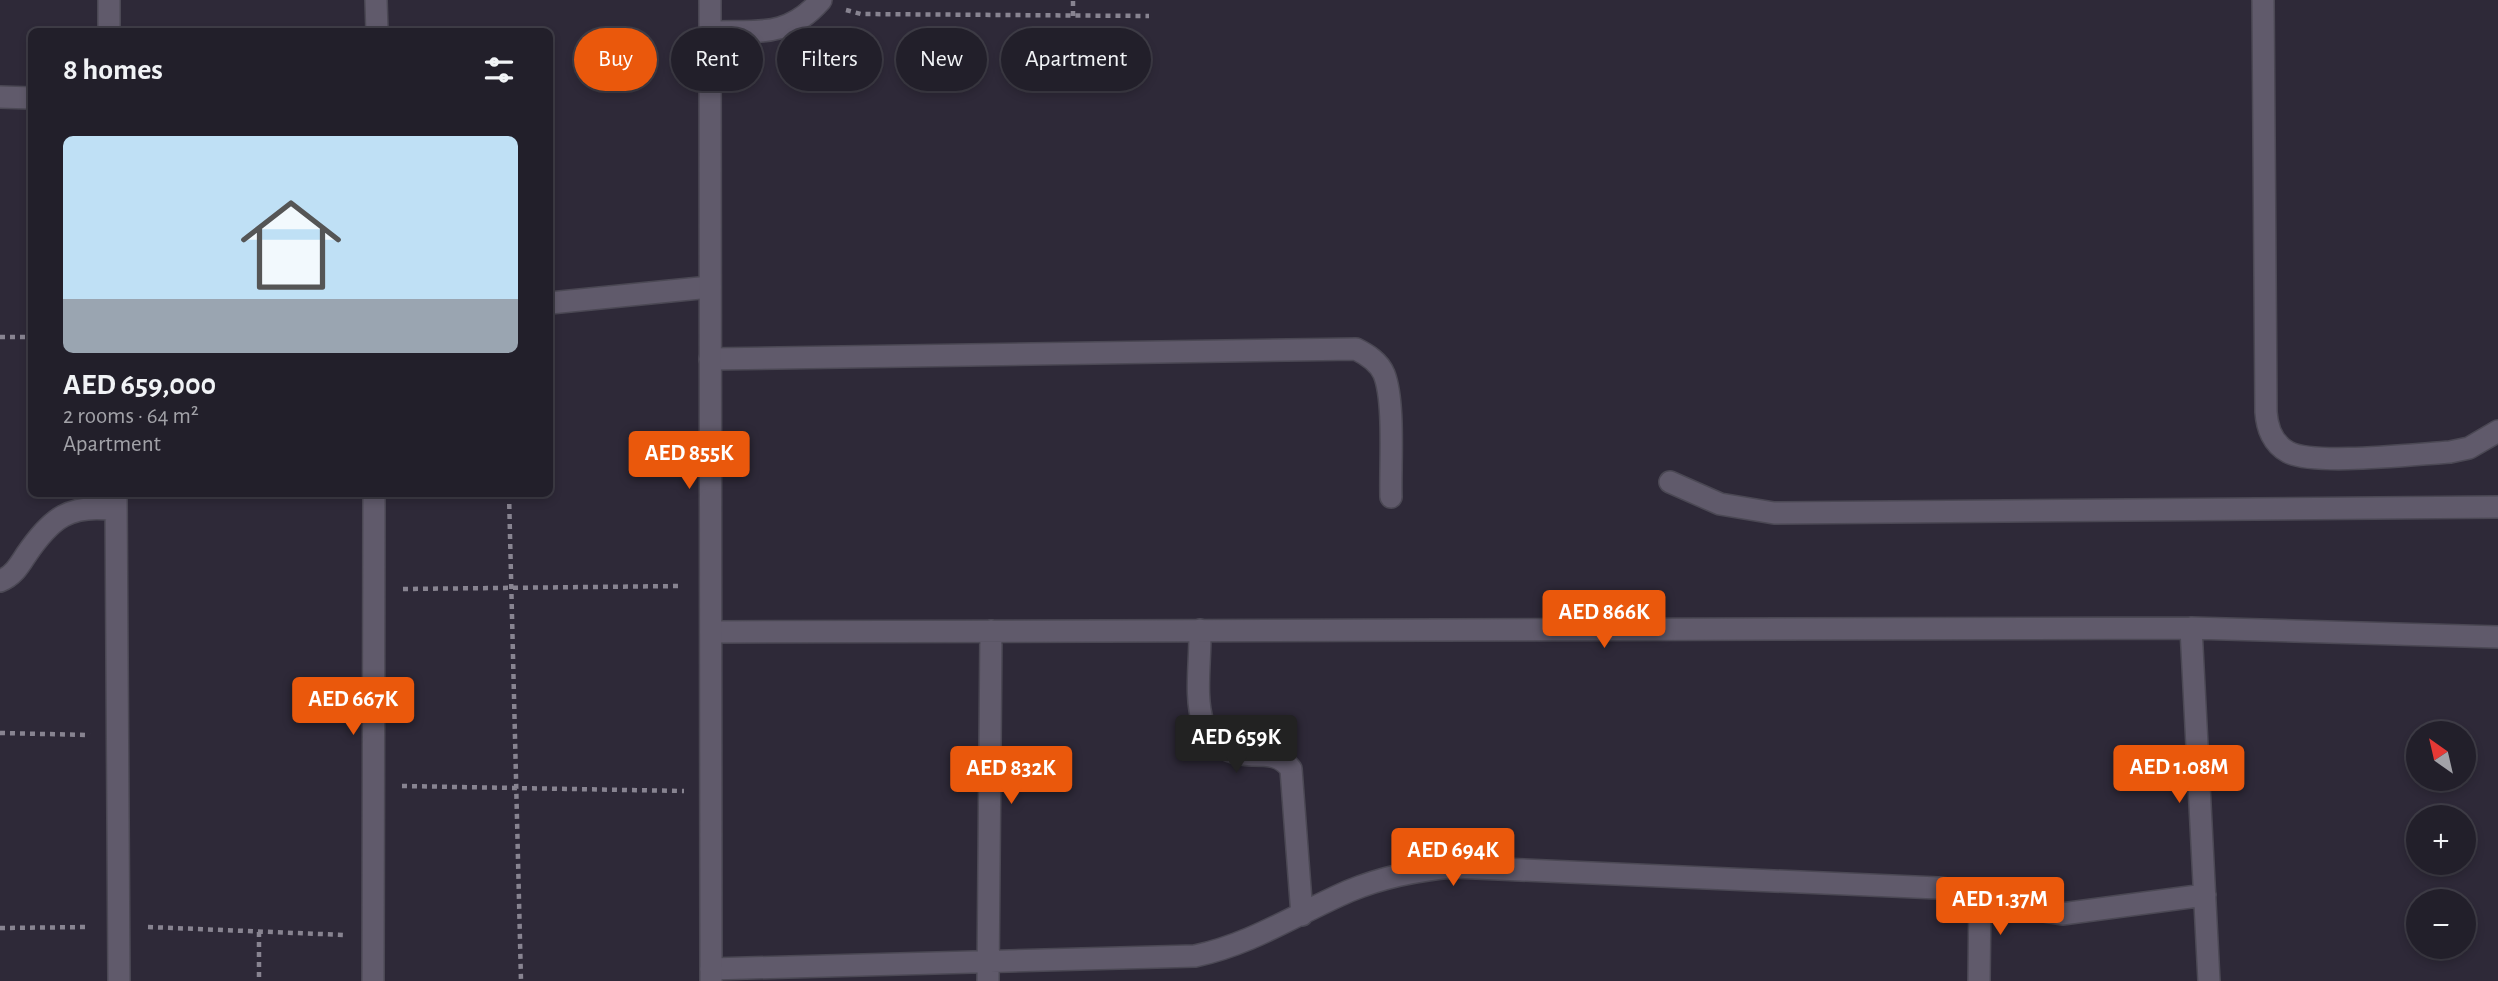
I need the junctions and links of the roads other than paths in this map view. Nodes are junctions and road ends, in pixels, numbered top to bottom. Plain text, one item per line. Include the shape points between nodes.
1 (109, 0) edge
2 (376, 0) edge
3 (710, 0) edge
4 (2263, 0) edge
5 (830, 2) edge
6 (110, 28) edge
7 (377, 28) edge
8 (710, 28) edge
9 (763, 30) edge
10 (710, 91) edge
11 (0, 97) edge
12 (28, 98) edge
13 (710, 287) junction
14 (553, 303) edge
15 (710, 359) junction
16 (2498, 431) edge
17 (1670, 482) dead end
18 (374, 497) edge
19 (1391, 497) dead end
20 (116, 502) edge
21 (2498, 507) edge
22 (0, 581) edge
23 (2192, 628) junction
24 (1200, 630) junction
25 (991, 631) junction
26 (711, 632) junction
27 (2498, 637) edge
28 (1980, 893) junction
29 (2205, 895) junction
30 (1302, 915) junction
31 (988, 972) edge
32 (711, 975) edge
33 (119, 981) edge
34 (373, 981) edge
35 (1979, 981) edge
36 (2209, 981) edge

1 - 6 street
2 - 7 street
3 - 8 street
4 - 16 street via 2266,412 2271,435 2287,452 2321,457 2450,453
5 - 9 street via 793,25
10 - 13 street
11 - 12 street
13 - 14 street
13 - 15 street
15 - 19 street via 1356,349 1372,358 1384,373
15 - 26 street
17 - 21 street via 1720,504 1774,513
18 - 34 street
20 - 22 street via 74,510 55,520 14,573
20 - 33 street
23 - 24 street
23 - 27 street
23 - 29 street
24 - 25 street
24 - 30 street via 1201,715 1211,741 1234,754 1279,757 1291,769
25 - 26 street
25 - 31 street
26 - 32 street
28 - 29 street via 2020,907 2062,914
28 - 30 street via 1454,867 1373,882
28 - 35 street
29 - 36 street
30 - 31 street via 1252,940 1195,956
31 - 32 street

